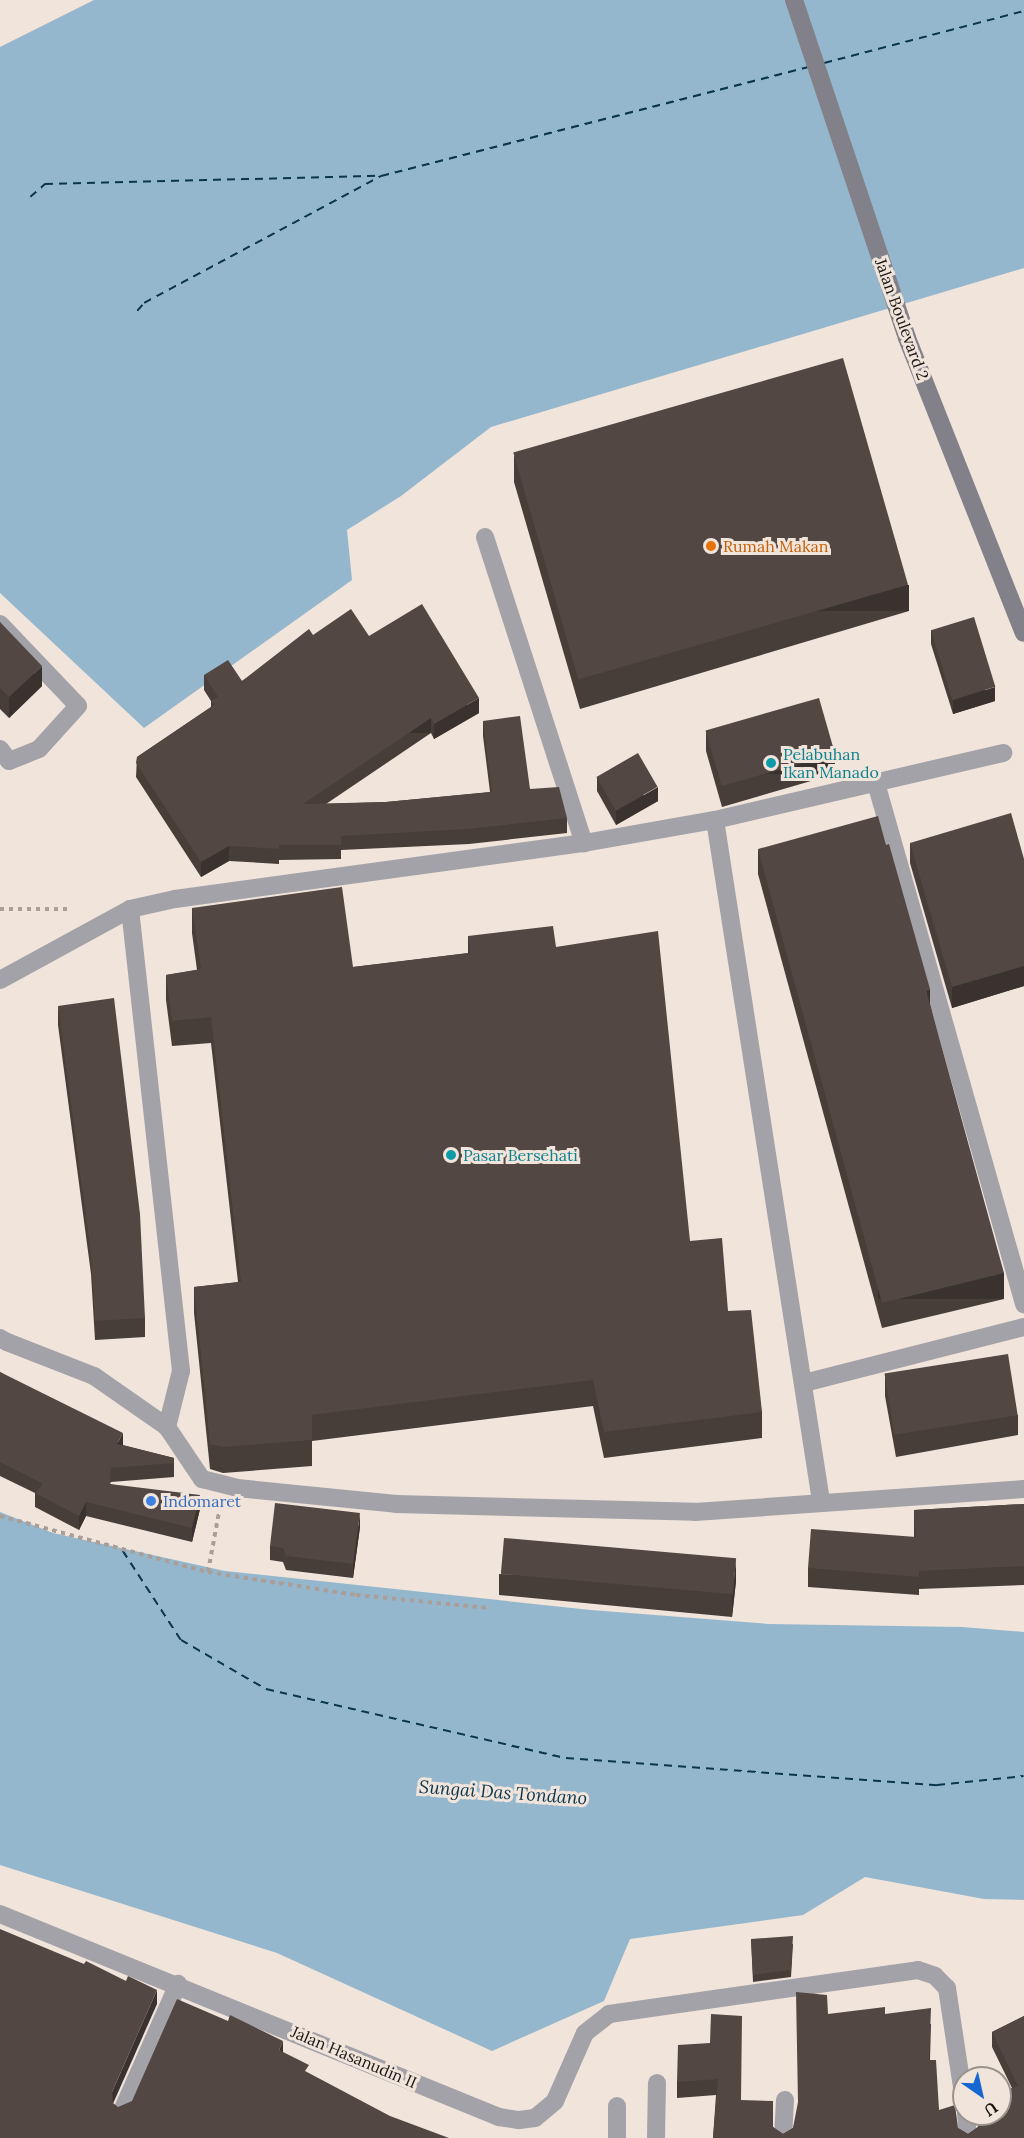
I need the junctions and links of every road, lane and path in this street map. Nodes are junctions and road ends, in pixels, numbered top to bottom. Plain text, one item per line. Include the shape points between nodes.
1 (794, 0) edge
2 (485, 537) dead end
3 (0, 624) edge
4 (1024, 633) edge
5 (1003, 753) dead end
6 (3, 760) edge
7 (876, 783) junction
8 (715, 820) junction
9 (584, 843) junction
10 (0, 909) edge
11 (83, 909) dead end
12 (130, 909) junction
13 (0, 980) edge
14 (1024, 1304) edge
15 (1024, 1327) edge
16 (3, 1340) edge
17 (804, 1383) junction
18 (167, 1427) junction
19 (225, 1485) junction
20 (1024, 1489) edge
21 (821, 1501) junction
22 (0, 1516) edge
23 (208, 1572) junction
24 (489, 1608) dead end
25 (0, 1914) edge
26 (178, 1984) junction
27 (960, 2066) edge
28 (657, 2083) dead end
29 (785, 2100) dead end
30 (617, 2106) dead end
31 (122, 2111) edge
32 (617, 2138) edge
33 (656, 2138) edge
34 (783, 2138) edge

1 - 4 main road, Jalan Boulevard 2 via 907,338
2 - 9 street
3 - 6 street via 78,706 39,749
5 - 7 street
7 - 8 street
7 - 14 street
8 - 9 street
8 - 17 street
9 - 12 street via 175,899
10 - 11 path
12 - 13 street
12 - 18 street via 181,1371
15 - 17 street
16 - 18 street via 94,1376
17 - 21 street
18 - 19 street via 202,1479
19 - 21 street via 396,1504 695,1512
19 - 23 path
20 - 21 street
22 - 23 path
23 - 24 path via 356,1595
25 - 26 street, Jalan Hasanudin II
26 - 27 street, Jalan Hasanudin II via 500,2117 519,2120 535,2118 555,2102 590,2026 609,2014 918,1970 935,1976 947,1988
26 - 31 street
28 - 33 street
29 - 34 street
30 - 32 street

